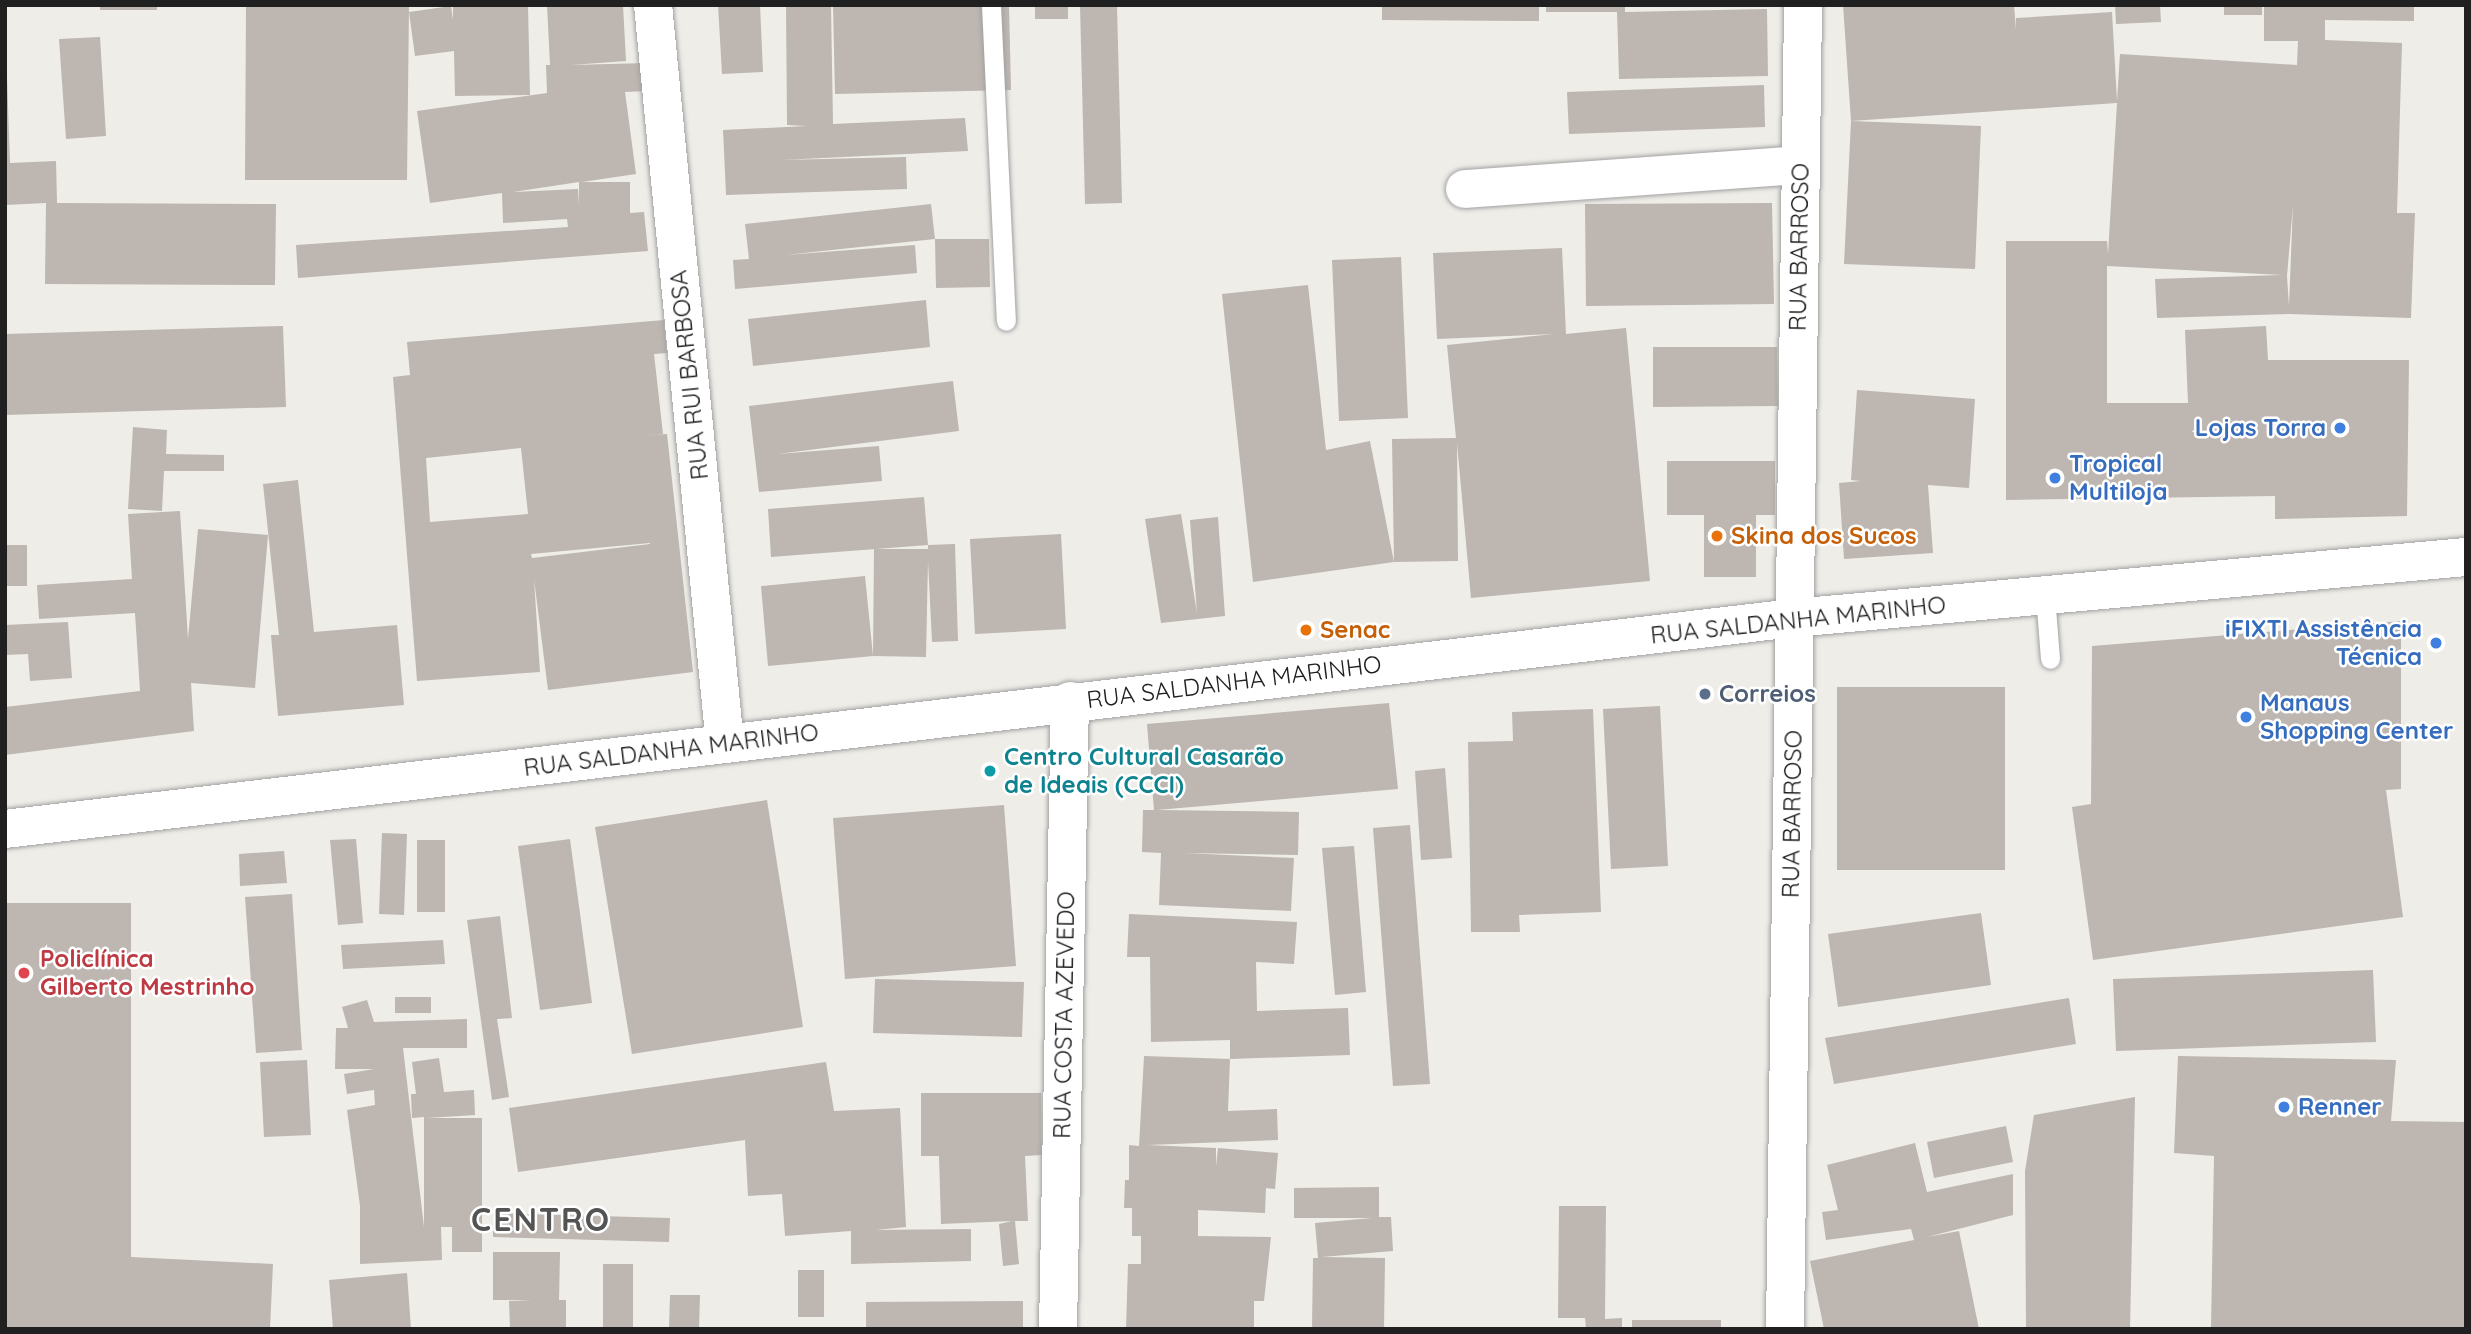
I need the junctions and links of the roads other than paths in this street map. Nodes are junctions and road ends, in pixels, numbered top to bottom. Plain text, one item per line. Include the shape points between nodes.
1 (653, 5) edge
2 (991, 5) edge
3 (1803, 5) edge
4 (1800, 165) junction
5 (1465, 189) dead end
6 (1006, 321) dead end
7 (2466, 557) edge
8 (2045, 595) junction
9 (1794, 618) junction
10 (2050, 659) dead end
11 (1070, 701) junction
12 (725, 744) junction
13 (5, 829) edge
14 (1058, 1329) edge
15 (1785, 1329) edge

1 - 12 street, RUA RUI BARBOSA
2 - 6 lane
3 - 4 street, RUA BARROSO
4 - 5 street
4 - 9 street, RUA BARROSO
7 - 8 street, RUA SALDANHA MARINHO
8 - 9 street, RUA SALDANHA MARINHO
8 - 10 lane
9 - 11 street, RUA SALDANHA MARINHO
9 - 15 street, RUA BARROSO
11 - 12 street, RUA SALDANHA MARINHO
11 - 14 street, RUA COSTA AZEVEDO
12 - 13 street, RUA SALDANHA MARINHO

